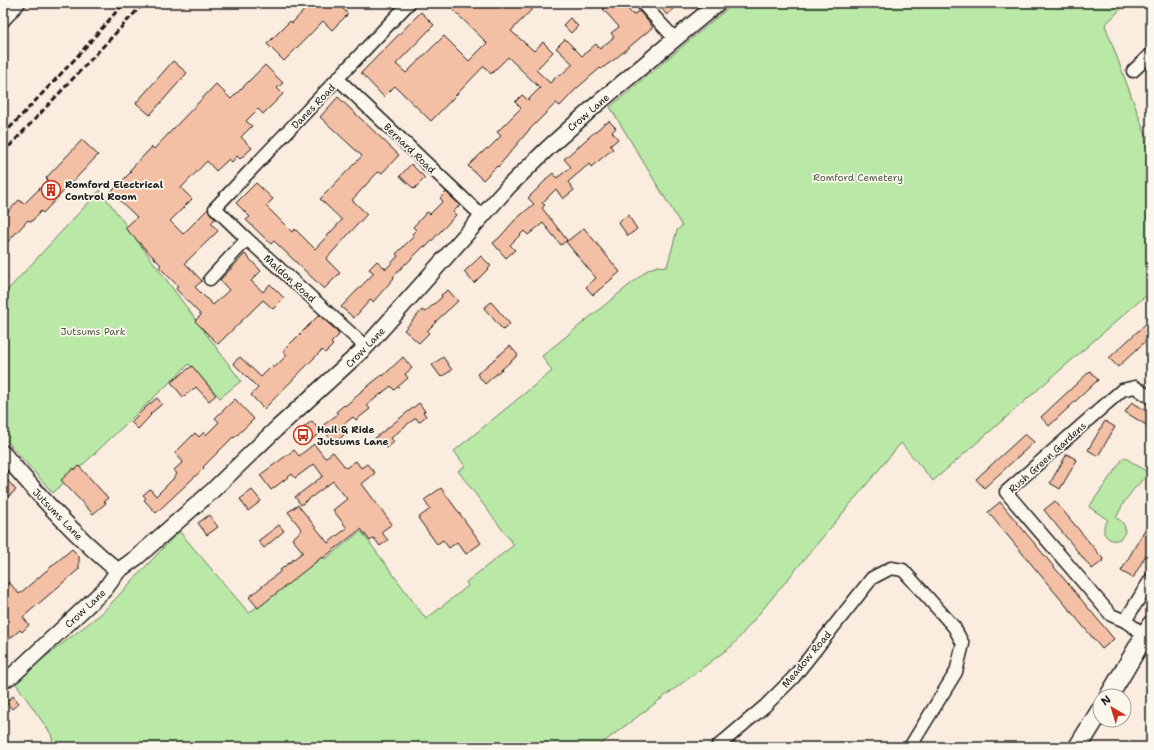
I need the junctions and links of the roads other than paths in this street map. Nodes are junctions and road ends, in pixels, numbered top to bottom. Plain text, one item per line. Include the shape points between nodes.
1 (19, 3) edge
2 (410, 3) edge
3 (642, 3) edge
4 (718, 3) edge
5 (3, 21) edge
6 (675, 39) junction
7 (1151, 54) edge
8 (1133, 71) dead end
9 (338, 79) junction
10 (215, 208) joint
11 (482, 217) junction
12 (247, 239) junction
13 (210, 279) dead end
14 (366, 347) junction
15 (1151, 398) edge
16 (3, 453) edge
17 (118, 571) junction
18 (1151, 579) edge
19 (1125, 622) junction
20 (1148, 630) edge
21 (3, 681) edge
22 (1114, 688) edge
23 (1092, 724) edge
24 (717, 747) edge
25 (910, 747) edge
26 (1078, 747) edge

1 - 5 street
2 - 9 street, Danes Road
3 - 6 street
4 - 6 street, Crow Lane
6 - 11 street, Crow Lane via 597,104 522,172
7 - 8 street
9 - 10 street, Danes Road
9 - 11 street, Bernard Road
10 - 12 street, Maldon Road
11 - 14 street, Crow Lane
12 - 13 street
12 - 14 street, Maldon Road
14 - 17 street, Crow Lane via 212,491
15 - 19 street, Rush Green Gardens via 1135,387 1122,390 1006,492 1110,614
16 - 17 street, Jutsums Lane via 30,486 77,535
17 - 21 street, Crow Lane via 105,589 14,674
18 - 19 street
19 - 20 street, Rush Green Gardens
20 - 22 main road
23 - 26 main road
24 - 25 street, Meadow Road via 766,706 793,678 872,578 891,568 903,570 954,628 963,644 956,672

